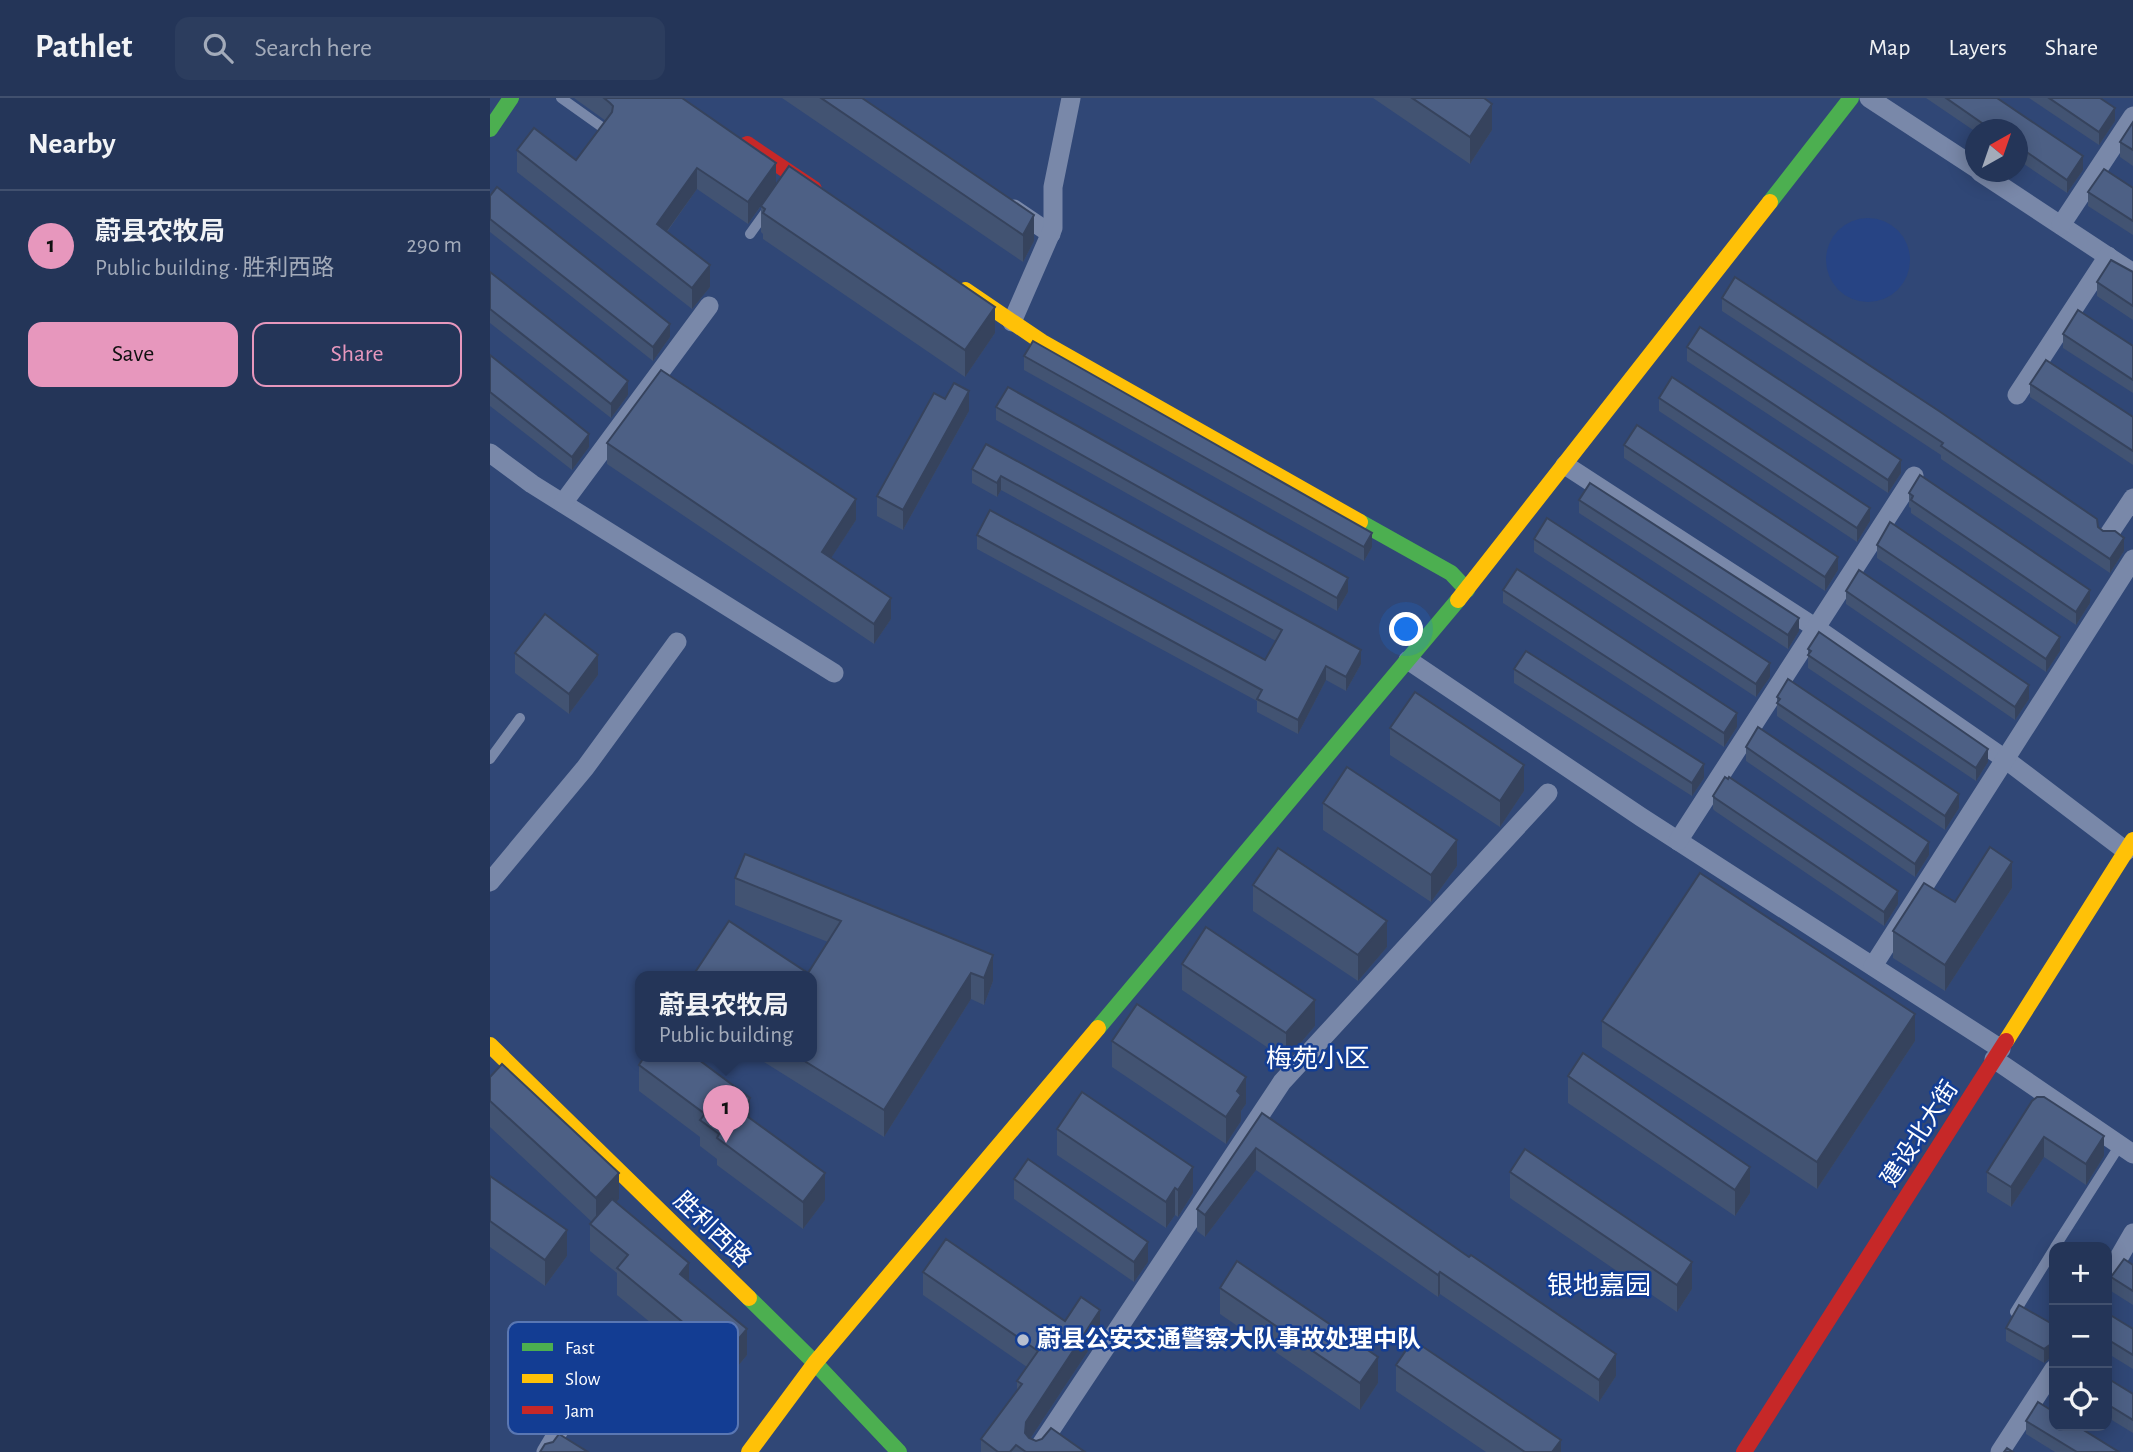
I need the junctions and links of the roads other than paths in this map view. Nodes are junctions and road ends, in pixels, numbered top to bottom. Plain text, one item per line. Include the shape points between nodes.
1 (511, 98) edge
2 (561, 98) edge
3 (1071, 98) edge
4 (1851, 98) edge
5 (1869, 98) edge
6 (2133, 116) edge
7 (490, 129) edge
8 (736, 136) edge
9 (593, 148) edge
10 (1965, 162) edge
11 (1995, 182) edge
12 (996, 196) edge
13 (827, 198) edge
14 (771, 204) edge
15 (2061, 225) junction
16 (750, 234) dead end
17 (1051, 234) junction
18 (2108, 256) junction
19 (2133, 273) edge
20 (954, 283) edge
21 (709, 306) dead end
22 (1012, 322) junction
23 (2017, 395) dead end
24 (490, 453) edge
25 (1565, 465) junction
26 (1914, 475) dead end
27 (2133, 498) edge
28 (563, 503) junction
29 (2109, 534) edge
30 (2133, 559) edge
31 (1467, 590) junction
32 (1816, 628) junction
33 (677, 642) dead end
34 (1408, 660) junction
35 (834, 673) dead end
36 (520, 718) dead end
37 (490, 759) edge
38 (2005, 759) junction
39 (1548, 793) dead end
40 (1678, 841) junction
41 (2130, 845) edge
42 (490, 882) edge
43 (1873, 966) junction
44 (490, 1045) edge
45 (1998, 1054) junction
46 (2127, 1149) edge
47 (2133, 1233) edge
48 (2059, 1242) edge
49 (2049, 1258) edge
50 (2112, 1269) edge
51 (2015, 1312) edge
52 (815, 1363) junction
53 (2049, 1377) edge
54 (557, 1434) edge
55 (546, 1452) edge
56 (749, 1452) edge
57 (899, 1452) edge
58 (1036, 1452) edge
59 (1744, 1452) edge
60 (2000, 1452) edge

1 - 7 street
2 - 9 lane via 606,130
3 - 17 street via 1053,187
4 - 25 street
5 - 10 street
6 - 15 street
8 - 13 street via 789,179
11 - 15 street
12 - 17 street
14 - 16 lane
15 - 18 street
17 - 22 street
18 - 19 street
18 - 23 street
20 - 22 street
21 - 28 street
22 - 31 street via 1451,573
24 - 28 street
25 - 31 street
25 - 32 street
26 - 32 street
27 - 29 street
28 - 35 street
30 - 38 street
31 - 34 street
32 - 38 street
32 - 40 street
33 - 42 street via 585,768
34 - 40 street
34 - 52 street
36 - 37 lane
38 - 41 street
38 - 43 street
39 - 58 street via 1282,1082
40 - 43 street
41 - 45 street, 建设北大街
43 - 45 street
44 - 52 street, 胜利西路
45 - 46 street
45 - 59 street, 建设北大街
46 - 48 lane
47 - 50 street
49 - 51 lane
52 - 56 street
52 - 57 street, 胜利西路
53 - 60 street
54 - 55 street

